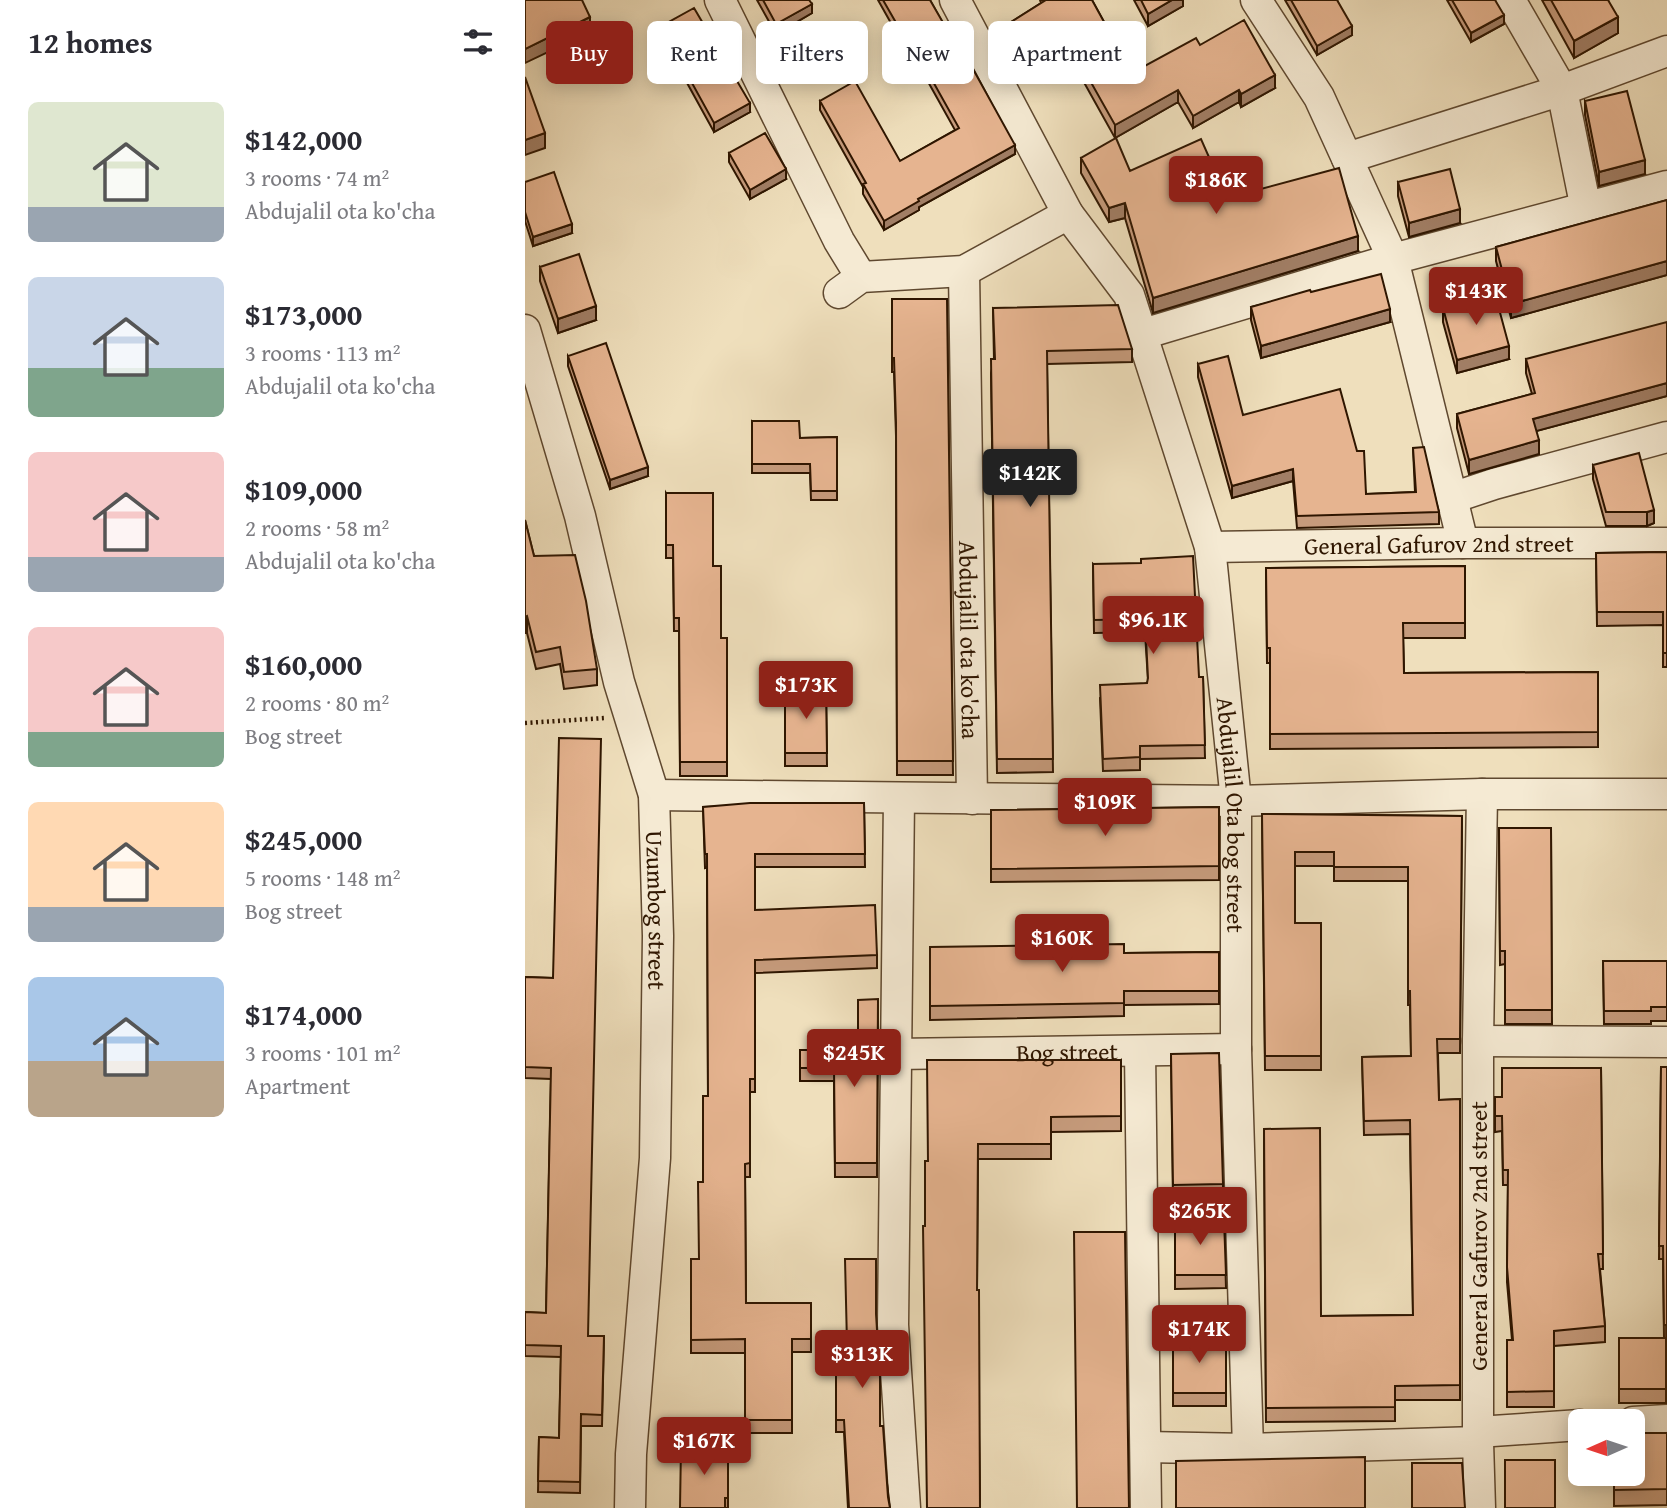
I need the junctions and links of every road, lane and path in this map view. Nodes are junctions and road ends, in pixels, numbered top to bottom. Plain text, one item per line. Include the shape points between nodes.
1 (720, 0) edge
2 (955, 0) edge
3 (1256, 0) edge
4 (1510, 0) edge
5 (1667, 51) edge
6 (1562, 90) junction
7 (1346, 158) junction
8 (1667, 186) edge
9 (1586, 209) junction
10 (1068, 214) junction
11 (1393, 259) junction
12 (964, 271) junction
13 (525, 330) edge
14 (1143, 334) junction
15 (1667, 437) edge
16 (1452, 498) junction
17 (1463, 543) junction
18 (1667, 543) edge
19 (1210, 547) junction
20 (630, 717) junction
21 (525, 723) edge
22 (1482, 793) junction
23 (1667, 794) edge
24 (655, 796) junction
25 (899, 799) junction
26 (972, 799) junction
27 (1236, 801) junction
28 (1478, 1041) junction
29 (1667, 1042) edge
30 (1236, 1049) junction
31 (1140, 1052) junction
32 (895, 1054) junction
33 (1667, 1420) edge
34 (1645, 1421) edge
35 (1568, 1426) edge
36 (1478, 1437) junction
37 (1146, 1447) junction
38 (1248, 1449) junction
39 (630, 1508) edge
40 (905, 1508) edge
41 (1146, 1508) edge
42 (1481, 1508) edge

1 - 12 street via 839,241 850,285
2 - 10 street, Abdujalil Ota bog street
3 - 7 street via 1319,97
4 - 6 street
5 - 6 street
6 - 7 street
6 - 9 street
7 - 11 street
8 - 9 street
9 - 11 street
10 - 12 street
10 - 14 street, Abdujalil Ota bog street via 1129,295
11 - 14 street
11 - 16 street
12 - 26 street, Abdujalil ota ko'cha
13 - 20 street, Uzumbog street via 580,516
14 - 19 street, Abdujalil Ota bog street
15 - 16 street, General Gafurov 2nd street
16 - 17 street
17 - 18 street, General Gafurov 2nd street
17 - 19 street, General Gafurov 2nd street
19 - 27 street, Abdujalil Ota bog street
20 - 21 path
20 - 24 street, Uzumbog street
22 - 23 street
22 - 27 street
22 - 28 street, General Gafurov 2nd street
24 - 25 street
24 - 39 street, Uzumbog street via 655,1158
25 - 26 street
25 - 32 street
26 - 27 street
27 - 30 street, Abdujalil Ota bog street
28 - 29 street
28 - 36 street, General Gafurov 2nd street
30 - 31 street, Bog street
30 - 38 street, Abdujalil Ota bog street
31 - 32 street, Bog street
31 - 37 street
32 - 40 street via 893,1325
33 - 34 street
35 - 36 street
36 - 38 street
36 - 42 street, General Gafurov 2nd street
37 - 38 street
37 - 41 street

